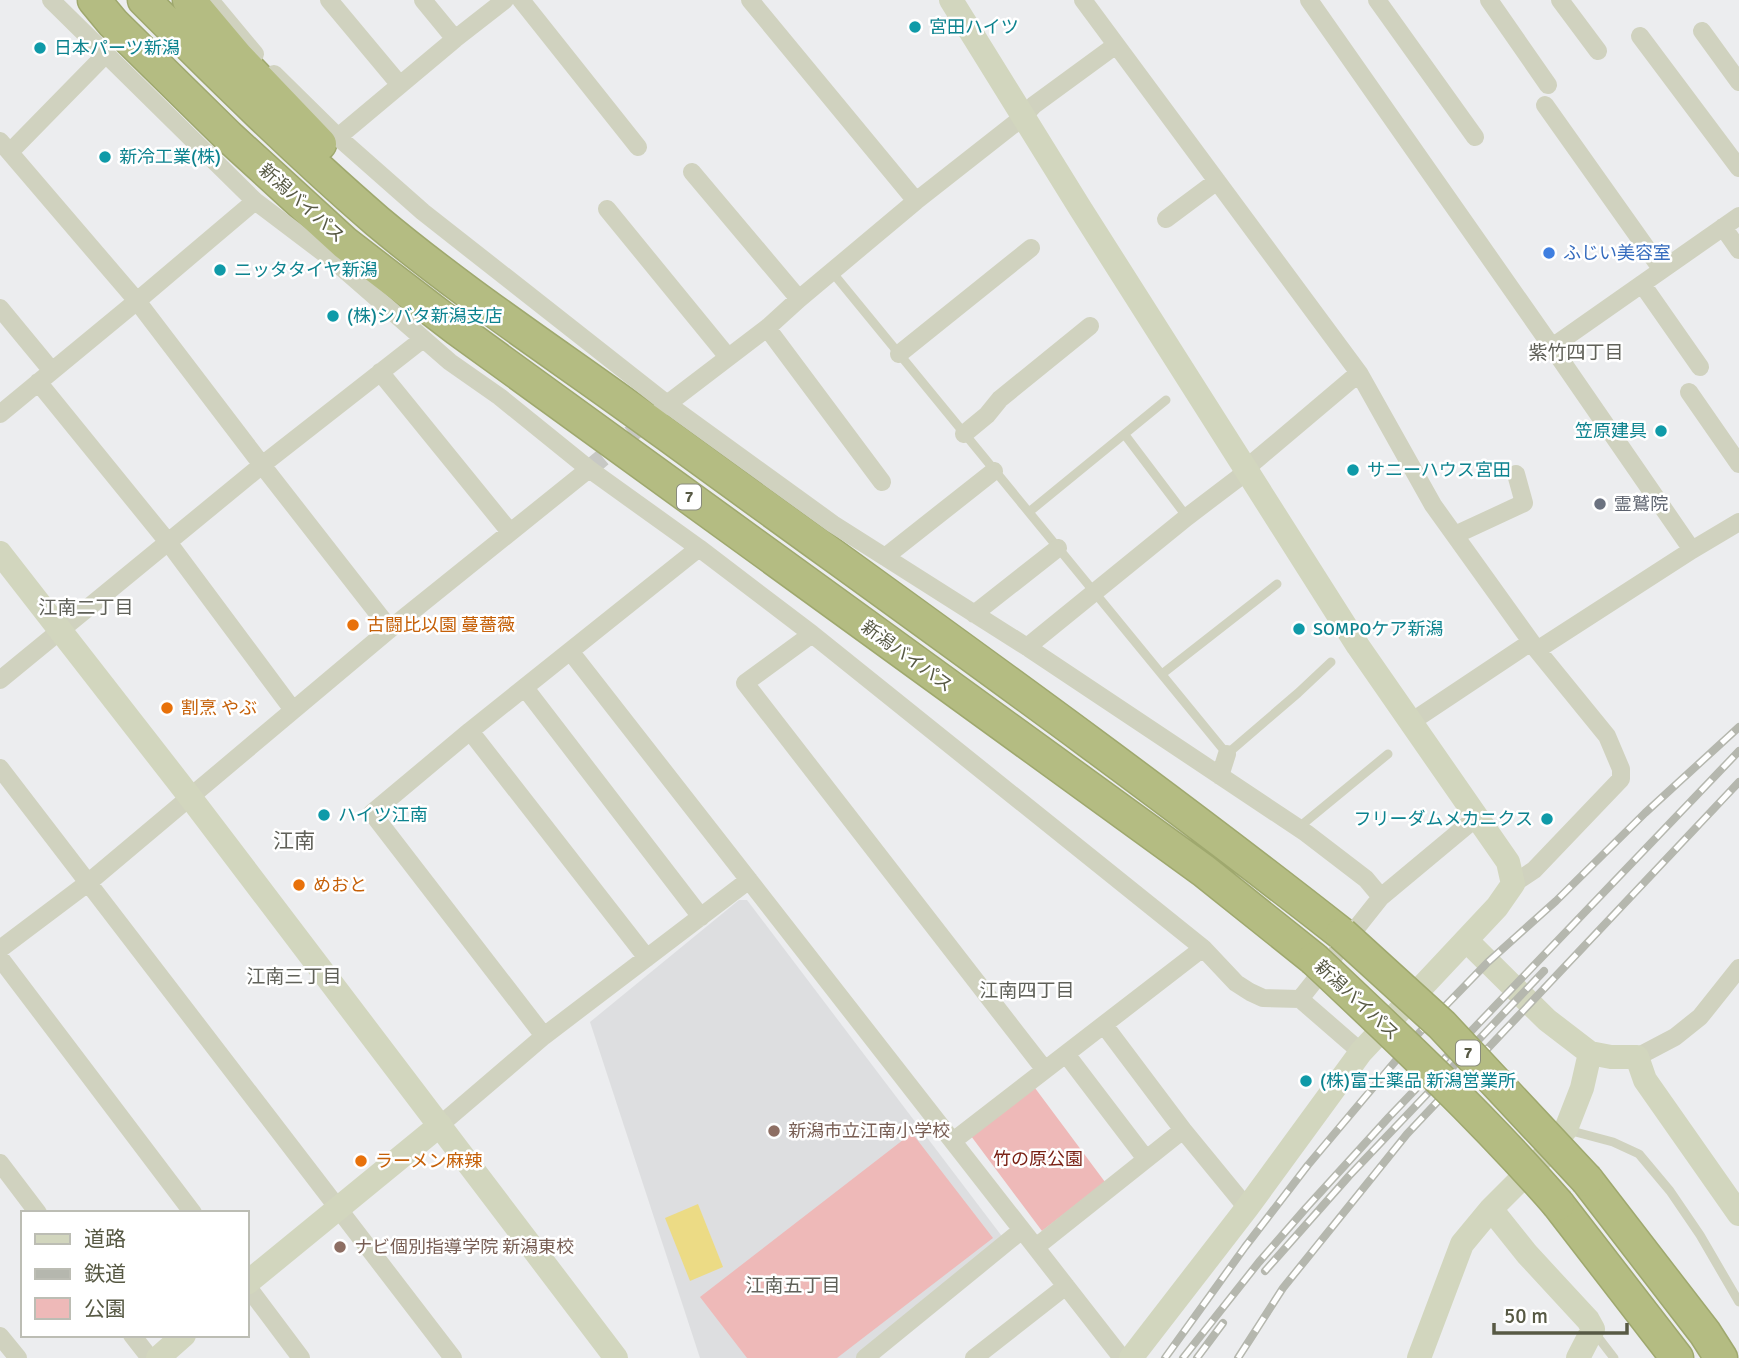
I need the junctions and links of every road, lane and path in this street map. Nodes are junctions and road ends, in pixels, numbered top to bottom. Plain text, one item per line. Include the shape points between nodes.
1 (51, 0) edge
2 (93, 0) edge
3 (144, 0) edge
4 (189, 0) edge
5 (210, 0) edge
6 (329, 0) edge
7 (423, 0) edge
8 (505, 0) edge
9 (521, 0) edge
10 (750, 0) edge
11 (951, 0) edge
12 (1083, 0) edge
13 (1377, 0) edge
14 (1489, 0) edge
15 (1560, 0) edge
16 (1313, 1) edge
17 (1702, 31) dead end
18 (1640, 36) dead end
19 (455, 39) junction
20 (1116, 45) junction
21 (1598, 51) dead end
22 (106, 54) junction
23 (1739, 82) edge
24 (400, 85) junction
25 (1548, 85) dead end
26 (1545, 105) dead end
27 (1023, 117) junction
28 (338, 137) junction
29 (1475, 137) dead end
30 (3, 145) edge
31 (638, 147) dead end
32 (1739, 168) edge
33 (692, 172) dead end
34 (1217, 181) junction
35 (255, 201) junction
36 (916, 201) junction
37 (607, 209) dead end
38 (1739, 216) edge
39 (1166, 219) dead end
40 (1723, 228) junction
41 (1031, 247) dead end
42 (1739, 250) edge
43 (1662, 270) junction
44 (832, 272) junction
45 (1642, 284) junction
46 (799, 299) junction
47 (137, 302) junction
48 (481, 302) junction
49 (0, 308) edge
50 (1090, 326) dead end
51 (767, 328) junction
52 (423, 339) junction
53 (1552, 347) junction
54 (899, 354) junction
55 (728, 357) junction
56 (1700, 367) dead end
57 (380, 372) junction
58 (1359, 373) junction
59 (45, 377) junction
60 (1689, 392) dead end
61 (1166, 400) dead end
62 (664, 405) junction
63 (0, 414) edge
64 (964, 434) junction
65 (1125, 435) junction
66 (1739, 464) edge
67 (262, 465) junction
68 (589, 468) junction
69 (1247, 470) junction
70 (994, 471) junction
71 (1516, 474) dead end
72 (882, 482) dead end
73 (1029, 512) junction
74 (1187, 517) junction
75 (1739, 522) edge
76 (510, 532) junction
77 (1455, 535) junction
78 (168, 542) junction
79 (699, 548) junction
80 (1058, 548) junction
81 (1692, 550) junction
82 (0, 553) edge
83 (885, 557) junction
84 (1277, 584) dead end
85 (1095, 592) junction
86 (974, 614) junction
87 (390, 629) junction
88 (60, 631) junction
89 (812, 634) junction
90 (1534, 646) junction
91 (1027, 647) junction
92 (570, 651) junction
93 (1331, 662) dead end
94 (1162, 674) junction
95 (0, 680) edge
96 (525, 688) junction
97 (293, 710) junction
98 (1411, 722) junction
99 (470, 732) junction
100 (1227, 754) junction
101 (1388, 754) dead end
102 (0, 768) edge
103 (1220, 776) junction
104 (190, 797) junction
105 (1477, 817) junction
106 (1298, 828) junction
107 (749, 880) junction
108 (89, 882) junction
109 (1513, 884) junction
110 (1381, 897) junction
111 (701, 916) junction
112 (1466, 940) junction
113 (1203, 948) junction
114 (0, 949) edge
115 (0, 958) edge
116 (647, 958) junction
117 (1738, 973) edge
118 (1300, 999) junction
119 (1104, 1025) junction
120 (544, 1036) junction
121 (1361, 1052) junction
122 (1590, 1053) junction
123 (1066, 1054) junction
124 (1637, 1057) junction
125 (1045, 1070) junction
126 (440, 1125) junction
127 (1566, 1129) junction
128 (1183, 1130) junction
129 (953, 1141) junction
130 (1146, 1159) junction
131 (0, 1163) edge
132 (339, 1208) junction
133 (1247, 1208) junction
134 (1491, 1209) junction
135 (36, 1211) edge
136 (191, 1211) edge
137 (1739, 1213) edge
138 (1022, 1230) junction
139 (1035, 1247) junction
140 (248, 1283) edge
141 (248, 1285) edge
142 (1066, 1286) junction
143 (1739, 1302) edge
144 (1593, 1329) junction
145 (0, 1336) edge
146 (134, 1337) edge
147 (182, 1337) edge
148 (18, 1358) edge
149 (150, 1358) edge
150 (158, 1358) edge
151 (300, 1358) edge
152 (453, 1358) edge
153 (615, 1358) edge
154 (865, 1358) edge
155 (974, 1358) edge
156 (1122, 1358) edge
157 (1131, 1358) edge
158 (1419, 1358) edge
159 (1578, 1358) edge
160 (1614, 1358) edge
161 (1677, 1358) edge
162 (1721, 1358) edge

1 - 22 street
2 - 161 highway, 新潟バイパス / 7, bridge via 228,136 345,243 1204,871 1314,959 1518,1159
3 - 48 highway, 新潟バイパス / 7 via 257,113 368,212
4 - 48 highway, 7 via 314,137
5 - 28 street via 258,58
6 - 24 street
7 - 19 street
8 - 19 street
9 - 31 street
10 - 36 street
11 - 27 street
12 - 20 street
13 - 29 street
14 - 25 street
15 - 21 street
16 - 53 street
17 - 23 street
18 - 32 street
19 - 24 street
20 - 27 street
20 - 34 street
22 - 30 street
22 - 35 street
24 - 28 street
26 - 43 street
27 - 36 street
27 - 69 street
28 - 62 street via 423,212
30 - 47 street
33 - 46 street
34 - 39 street
34 - 58 street
35 - 47 street
35 - 52 street via 333,260
36 - 44 street
37 - 55 street
38 - 40 street
40 - 42 street
40 - 43 street
41 - 54 street
43 - 45 street
44 - 46 street
44 - 54 lane
45 - 53 street
45 - 56 street
46 - 51 street
47 - 59 street
47 - 67 street
48 - 162 highway, 新潟バイパス / 7, bridge via 1221,839 1342,934 1442,1025 1587,1180
49 - 59 street
50 - 64 street
51 - 55 street
51 - 72 street
52 - 57 street
52 - 68 street
53 - 81 street
54 - 64 lane
55 - 62 street
57 - 67 street
57 - 76 street
58 - 69 street
58 - 77 street via 1433,505
59 - 63 street
59 - 78 street
60 - 66 street
61 - 65 lane
62 - 83 street
64 - 70 lane
65 - 73 lane
65 - 74 lane
67 - 78 street
67 - 87 street
68 - 76 street
68 - 79 street
69 - 74 street
69 - 98 street
70 - 73 lane
70 - 83 street
71 - 77 street via 1524,503
73 - 80 lane
74 - 85 street
75 - 81 street
76 - 87 street
77 - 90 street
78 - 88 street
78 - 97 street
79 - 89 street
79 - 92 street
80 - 85 lane
80 - 86 street
81 - 90 street
82 - 88 street
83 - 86 street
84 - 94 lane
85 - 91 street
85 - 94 lane
86 - 91 street
87 - 97 street
88 - 95 street
88 - 104 street
89 - 113 street
89 - 125 street via 745,683
90 - 98 street
90 - 109 street via 1607,736 1621,779 1534,870
91 - 103 street
92 - 96 street
92 - 107 street
93 - 100 lane
94 - 100 lane
96 - 99 street
96 - 111 street
97 - 104 street
98 - 105 street
99 - 116 street
99 - 120 street via 372,813
100 - 103 street
101 - 106 lane
102 - 108 street
103 - 106 street
104 - 108 street
104 - 126 street
105 - 109 street via 1508,862
105 - 110 street
106 - 110 street via 1366,878
107 - 111 street
107 - 129 street
108 - 114 street
108 - 132 street
109 - 112 street
110 - 118 street
111 - 116 street
112 - 121 street
112 - 122 street via 1547,1020
113 - 118 street via 1250,992 1263,998
113 - 119 street
115 - 136 street
116 - 120 street
117 - 124 street via 1700,1017
118 - 121 street
119 - 123 street
119 - 128 street
120 - 126 street
121 - 133 street
122 - 124 street
122 - 127 street
123 - 125 street
123 - 130 street
124 - 137 street via 1644,1080
125 - 129 street
126 - 132 street
126 - 153 street
127 - 134 street
127 - 143 lane via 1639,1154 1700,1235
128 - 130 street
128 - 133 street
129 - 138 street
130 - 139 street
131 - 135 street
132 - 140 street
132 - 152 street
133 - 157 street
134 - 144 street
134 - 158 street via 1462,1244
138 - 139 street
138 - 154 street
139 - 142 street
141 - 151 street
142 - 155 street
142 - 156 street
144 - 159 street
144 - 160 lane
145 - 148 street
146 - 149 street
147 - 150 street

